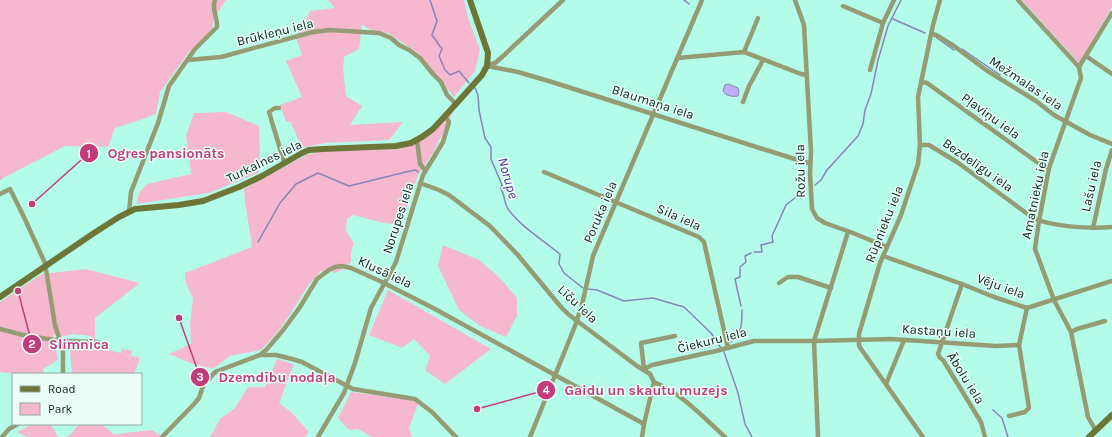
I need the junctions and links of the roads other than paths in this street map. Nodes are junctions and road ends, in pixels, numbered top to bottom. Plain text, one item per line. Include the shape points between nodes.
1 (215, 0) edge
2 (470, 0) edge
3 (563, 0) edge
4 (702, 0) edge
5 (795, 0) edge
6 (894, 0) edge
7 (940, 0) edge
8 (1018, 0) edge
9 (843, 6) dead end
10 (1112, 14) edge
11 (758, 18) dead end
12 (883, 23) junction
13 (932, 34) junction
14 (744, 52) junction
15 (1086, 56) junction
16 (678, 58) junction
17 (188, 60) junction
18 (763, 60) junction
19 (487, 66) junction
20 (1079, 67) junction
21 (870, 70) dead end
22 (1112, 74) edge
23 (807, 75) junction
24 (922, 82) junction
25 (743, 102) dead end
26 (456, 104) junction
27 (278, 108) dead end
28 (653, 114) junction
29 (445, 116) junction
30 (1065, 122) junction
31 (416, 140) junction
32 (1112, 144) edge
33 (920, 145) junction
34 (1112, 150) edge
35 (284, 162) junction
36 (810, 163) junction
37 (1049, 168) junction
38 (425, 170) junction
39 (544, 172) dead end
40 (420, 183) junction
41 (0, 194) edge
42 (616, 202) junction
43 (129, 212) junction
44 (1039, 221) junction
45 (1112, 227) edge
46 (1093, 228) junction
47 (848, 232) junction
48 (887, 247) junction
49 (883, 256) junction
50 (46, 266) junction
51 (1112, 281) edge
52 (384, 283) junction
53 (779, 283) dead end
54 (962, 284) junction
55 (831, 288) junction
56 (0, 297) edge
57 (1054, 300) junction
58 (1027, 308) junction
59 (577, 321) junction
60 (1104, 321) dead end
61 (0, 329) edge
62 (1071, 332) junction
63 (675, 336) dead end
64 (858, 340) junction
65 (904, 340) junction
66 (60, 341) junction
67 (814, 341) junction
68 (98, 342) dead end
69 (942, 343) junction
70 (1019, 345) junction
71 (728, 348) junction
72 (260, 355) junction
73 (644, 369) junction
74 (64, 373) edge
75 (556, 376) junction
76 (654, 382) junction
77 (886, 384) junction
78 (346, 386) junction
79 (1112, 415) edge
80 (1009, 416) dead end
81 (644, 424) junction
82 (16, 425) edge
83 (1096, 431) junction
84 (2, 437) edge
85 (162, 437) edge
86 (318, 437) edge
87 (456, 437) edge
88 (530, 437) edge
89 (642, 437) edge
90 (725, 437) edge
91 (818, 437) edge
92 (922, 437) edge
93 (985, 437) edge
94 (1089, 437) edge

1 - 17 street via 213,9 217,27 195,49
2 - 19 main road via 488,53
3 - 19 street via 496,63
4 - 16 street, Poruka iela
5 - 23 street, Rožu iela via 804,24
6 - 12 street
7 - 13 street, Rūpnieku iela
8 - 20 street
9 - 12 street
10 - 15 street, Amatnieku iela
11 - 14 street
12 - 21 street
13 - 24 street, Rūpnieku iela
13 - 30 street, Mežmalas iela via 954,46
14 - 16 street
14 - 18 street
15 - 20 street, Amatnieku iela
15 - 22 street
16 - 28 street, Poruka iela
17 - 26 street, Brūkleņu iela via 220,57 313,32 330,30 379,33 420,58 441,82 447,96
17 - 43 street via 168,86 158,123 131,192
18 - 23 street
18 - 25 street
19 - 26 main road, Turkalnes iela
19 - 28 street, Blaumaņa iela via 518,72
20 - 30 street, Amatnieku iela via 1081,78
23 - 36 street, Rožu iela
24 - 33 street, Rūpnieku iela via 918,104
24 - 37 street, Pļaviņu iela
26 - 29 main road, Turkalnes iela
27 - 35 street via 269,112
28 - 36 street, Blaumaņa iela
28 - 42 street, Poruka iela
29 - 31 main road, Turkalnes iela via 433,129
29 - 38 street, Norupes iela via 450,122 449,127
30 - 32 street, Mežmalas iela
30 - 37 street, Amatnieku iela
31 - 35 main road, Turkalnes iela via 396,146 310,150
31 - 38 street via 420,164
33 - 44 street, Bezdelīgu iela via 929,145 957,162
33 - 48 street, Rūpnieku iela via 916,174
34 - 46 street, Lašu iela
35 - 43 main road, Turkalnes iela via 245,184 203,201 146,207
36 - 47 street, Rožu iela via 811,205 814,214 825,223
37 - 44 street, Amatnieku iela
38 - 40 street, Norupes iela
39 - 42 street, Sila iela
40 - 52 street, Norupes iela via 396,262
40 - 59 street, Līču iela via 449,195 490,226 561,307
41 - 50 street via 10,189
42 - 59 street, Poruka iela via 593,256
42 - 71 street, Sila iela via 699,237 704,242
43 - 50 main road, Turkalnes iela
44 - 46 street, Bezdelīgu iela
44 - 57 street, Amatnieku iela via 1035,249
45 - 46 street, Bezdelīgu iela
47 - 48 street
47 - 55 street
48 - 49 street, Rūpnieku iela
49 - 54 street, Vēju iela
49 - 64 street, Rūpnieku iela
50 - 56 main road, Turkalnes iela
50 - 66 street
51 - 57 street, Vēju iela
52 - 72 street, Klusā iela via 345,267 335,267 322,274 284,328
52 - 75 street, Klusā iela
52 - 78 street, Norupes iela via 371,308
53 - 55 street via 798,276
54 - 58 street, Vēju iela
54 - 69 street, Ābolu iela
55 - 67 street
57 - 58 street, Vēju iela
57 - 62 street, Amatnieku iela
58 - 70 street
59 - 73 street, Līču iela
59 - 75 street, Poruka iela
60 - 62 street
61 - 66 street
62 - 83 street, Amatnieku iela via 1088,417
63 - 73 street via 641,343
64 - 65 street, Kastaņu iela
64 - 67 street, Čiekuru iela
64 - 77 street via 859,346
65 - 69 street, Kastaņu iela
65 - 77 street
66 - 68 street
66 - 74 street via 63,344
67 - 71 street, Čiekuru iela via 754,340
67 - 91 street
69 - 70 street, Kastaņu iela
69 - 93 street, Ābolu iela via 938,354 980,422
70 - 80 street via 1029,408 1025,412
71 - 73 street, Čiekuru iela
72 - 78 street via 276,355 302,362
72 - 85 street, Klusā iela via 221,369 212,375 195,403
73 - 76 street, Līču iela
75 - 81 street, Klusā iela
75 - 88 street, Poruka iela
76 - 81 street
76 - 90 street, Līču iela via 670,389
77 - 92 street
78 - 86 street, Norupes iela
78 - 87 street via 415,399 432,412
79 - 83 main road
81 - 89 street
82 - 84 street
83 - 94 main road

